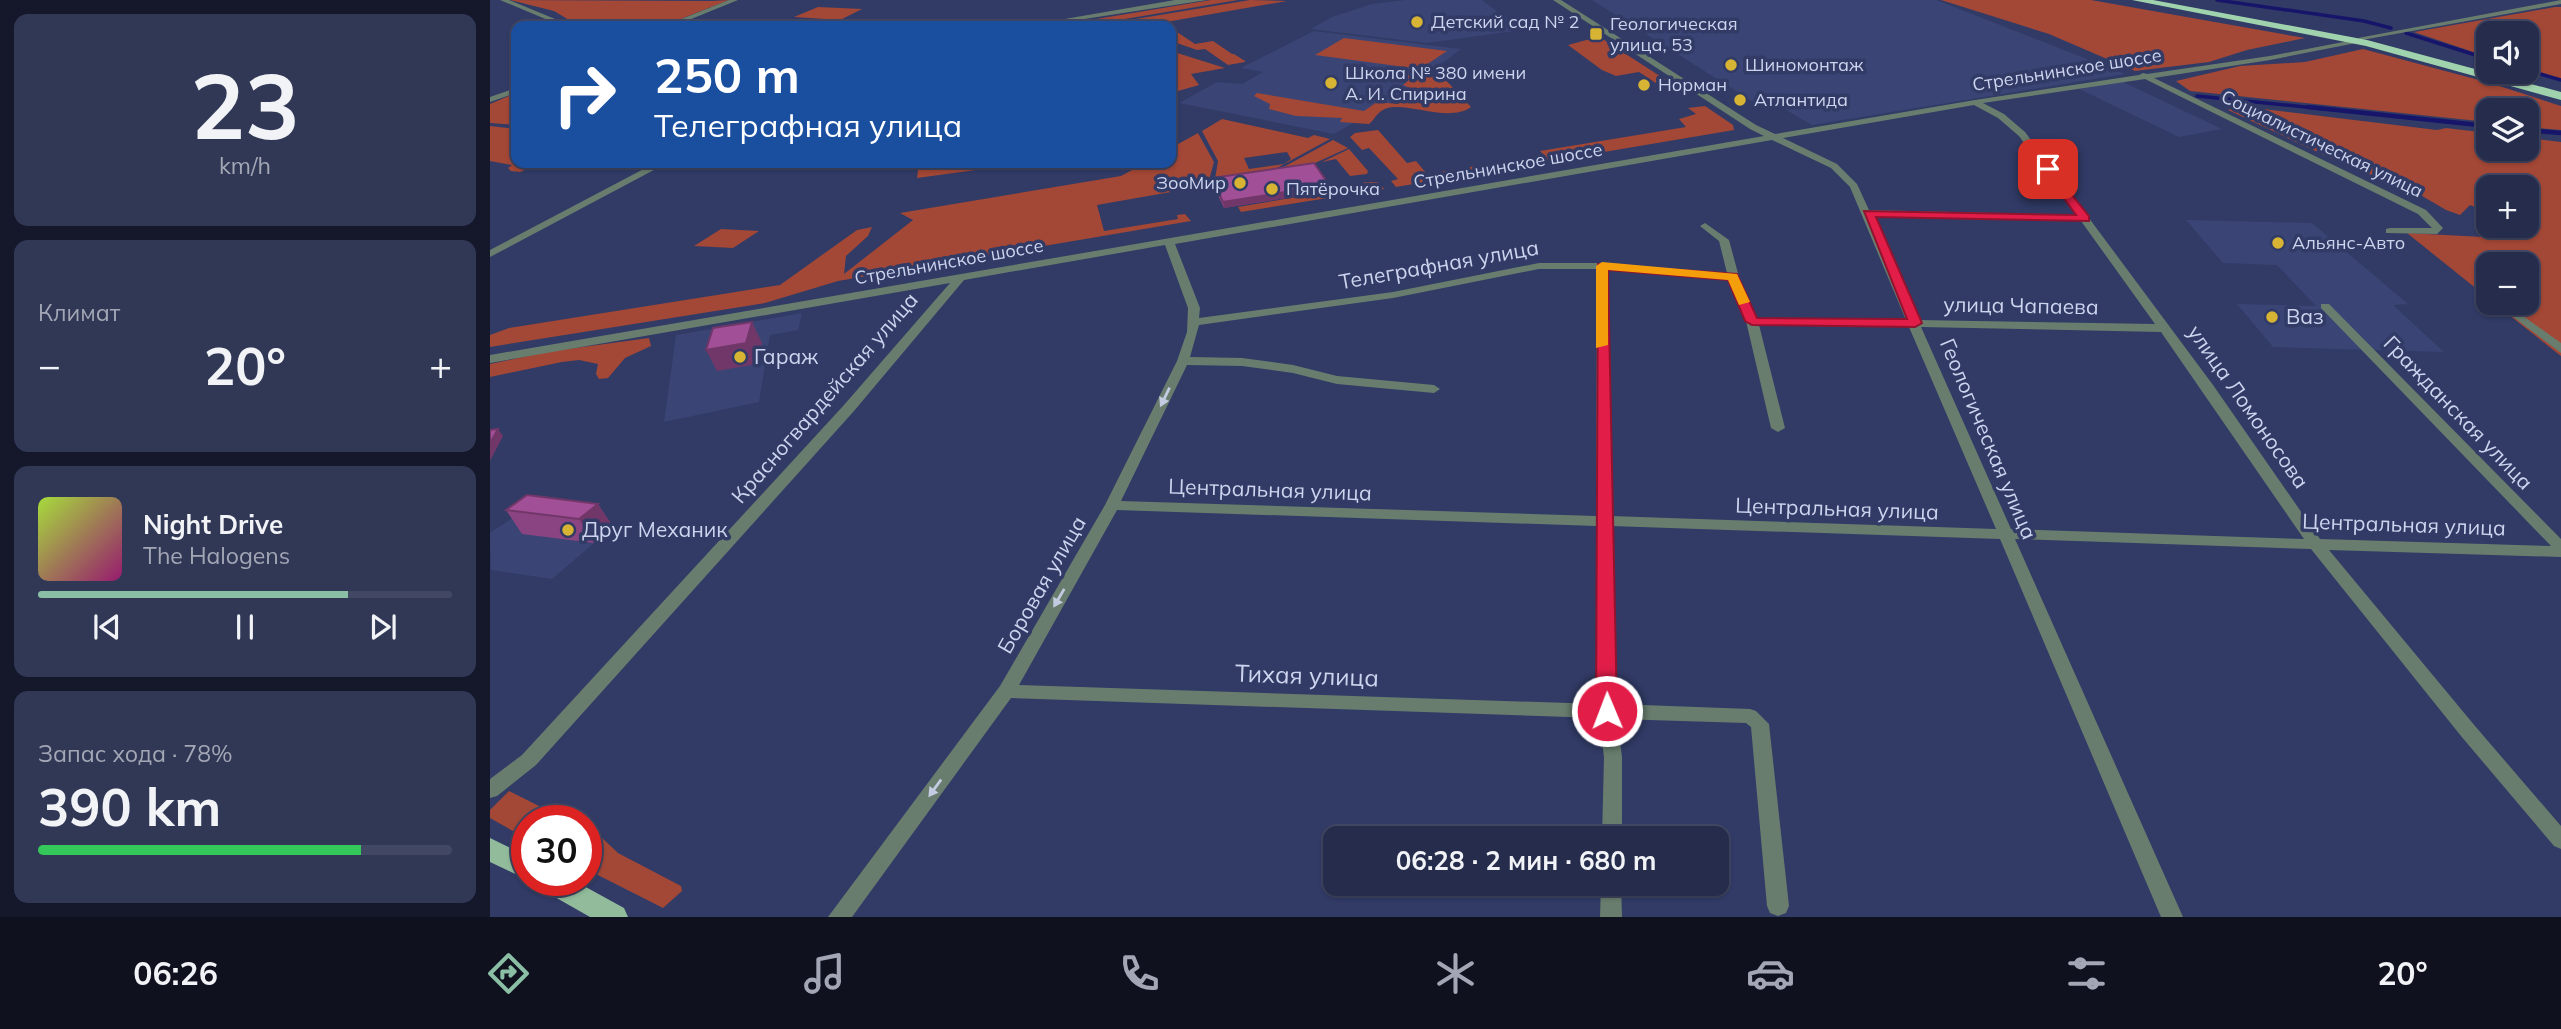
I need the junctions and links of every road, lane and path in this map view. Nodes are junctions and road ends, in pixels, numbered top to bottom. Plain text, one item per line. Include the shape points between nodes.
1 (503, 0) edge
2 (735, 0) edge
3 (744, 0) edge
4 (1187, 0) edge
5 (1204, 0) edge
6 (1556, 0) edge
7 (2137, 0) edge
8 (2163, 0) edge
9 (2561, 3) edge
10 (556, 21) edge
11 (681, 21) edge
12 (691, 21) edge
13 (1059, 21) edge
14 (1076, 21) edge
15 (2339, 37) junction
16 (2359, 39) junction
17 (2243, 61) junction
18 (2476, 66) edge
19 (2143, 75) junction
20 (2539, 84) edge
21 (511, 90) edge
22 (2561, 90) edge
23 (2561, 96) edge
24 (490, 98) edge
25 (1975, 102) junction
26 (1777, 137) junction
27 (653, 168) edge
28 (1868, 213) junction
29 (2085, 218) junction
30 (1705, 226) dead end
31 (2390, 231) dead end
32 (1169, 241) junction
33 (490, 254) edge
34 (1602, 266) junction
35 (961, 277) junction
36 (1733, 277) junction
37 (2325, 306) dead end
38 (2517, 315) edge
39 (1752, 321) junction
40 (1195, 322) junction
41 (1915, 323) junction
42 (2164, 328) junction
43 (2561, 349) edge
44 (490, 359) edge
45 (1183, 361) junction
46 (1434, 389) dead end
47 (1778, 428) dead end
48 (1112, 505) junction
49 (1603, 522) junction
50 (2006, 536) junction
51 (2315, 543) junction
52 (2561, 550) edge
53 (1006, 691) junction
54 (1607, 711) junction
55 (490, 790) edge
56 (1612, 826) edge
57 (2561, 840) edge
58 (490, 849) edge
59 (511, 860) edge
60 (577, 896) edge
61 (1611, 896) edge
62 (1778, 906) dead end
63 (614, 917) edge
64 (839, 917) edge
65 (1611, 917) edge
66 (2172, 917) edge

1 - 10 street
2 - 11 street
3 - 12 street
4 - 13 street
5 - 14 street
6 - 26 street, Геологическая улица via 1753,127
7 - 15 highway
8 - 16 highway
9 - 16 street, Стрельнинское шоссе
15 - 16 highway, Стрельнинское шоссе
15 - 17 street, Стрельнинское шоссе via 2259,53
16 - 17 street, Стрельнинское шоссе
16 - 18 highway
16 - 23 highway
17 - 19 street, Стрельнинское шоссе
19 - 25 street, Стрельнинское шоссе
19 - 31 street, Социалистическая улица via 2422,212 2438,228 2433,232
20 - 22 highway
21 - 24 street
25 - 26 street, Стрельнинское шоссе
25 - 29 street, улица Ломоносова via 2022,134
26 - 28 street, Геологическая улица via 1842,172
26 - 32 street, Стрельнинское шоссе
27 - 33 street
28 - 29 street
28 - 41 street, Геологическая улица
29 - 42 street, улица Ломоносова
30 - 36 street via 1724,240
32 - 35 street, Стрельнинское шоссе
32 - 40 street, Боровая улица
34 - 36 street, Телеграфная улица
34 - 40 street, Телеграфная улица via 1539,266 1393,295
34 - 49 street
35 - 44 street, Стрельнинское шоссе
35 - 55 street, Красногвардейская улица via 849,408 529,760
36 - 39 street
37 - 52 street, Гражданская улица
38 - 43 street
39 - 41 street, улица Чапаева
39 - 47 street
40 - 45 street, Боровая улица
41 - 42 street, улица Чапаева
41 - 50 street, Геологическая улица
42 - 51 street, улица Ломоносова
45 - 46 street via 1242,362 1337,380
45 -> 48 street, Боровая улица
48 - 49 street, Центральная улица
48 -> 53 street, Боровая улица
49 - 50 street, Центральная улица
49 - 54 street
50 - 51 street, Центральная улица
50 - 66 street, Геологическая улица
51 - 52 street, Центральная улица
51 - 57 street, улица Ломоносова
53 - 54 street, Тихая улица
53 -> 64 street, Боровая улица
54 - 56 street via 1613,757
54 - 62 street, Тихая улица via 1750,716 1760,724
58 - 59 main road
60 - 63 main road
61 - 65 street

